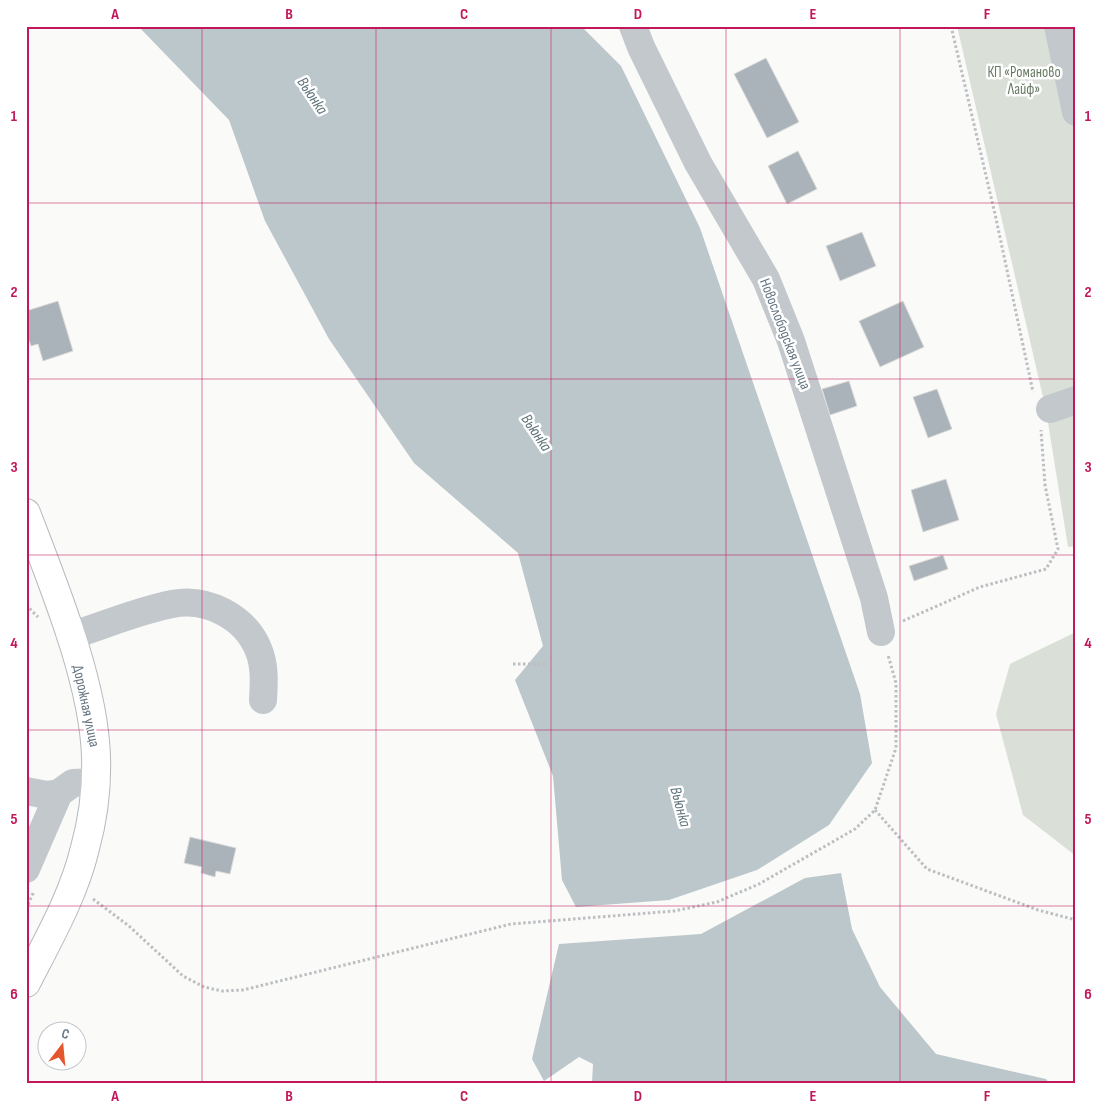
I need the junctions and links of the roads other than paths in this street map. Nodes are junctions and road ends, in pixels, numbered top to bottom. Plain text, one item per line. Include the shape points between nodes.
1 (633, 26) edge
2 (1058, 26) edge
3 (1076, 112) edge
4 (1076, 400) edge
5 (1042, 411) road end
6 (26, 513) edge
7 (881, 632) road end
8 (70, 636) junction
9 (263, 700) dead end
10 (96, 782) junction
11 (26, 791) edge
12 (59, 793) junction
13 (31, 876) edge
14 (26, 984) edge

1 - 7 street, Новослободская улица via 698,163 766,279 791,341 874,598
2 - 3 street
4 - 5 street
6 - 8 main road, Дорожная улица
8 - 9 street via 172,604 192,602 209,606 240,623 260,651
8 - 10 main road, Дорожная улица via 92,720
10 - 12 street via 73,783
10 - 14 main road, Дорожная улица via 85,848 74,882
11 - 12 street via 47,795
12 - 13 street

